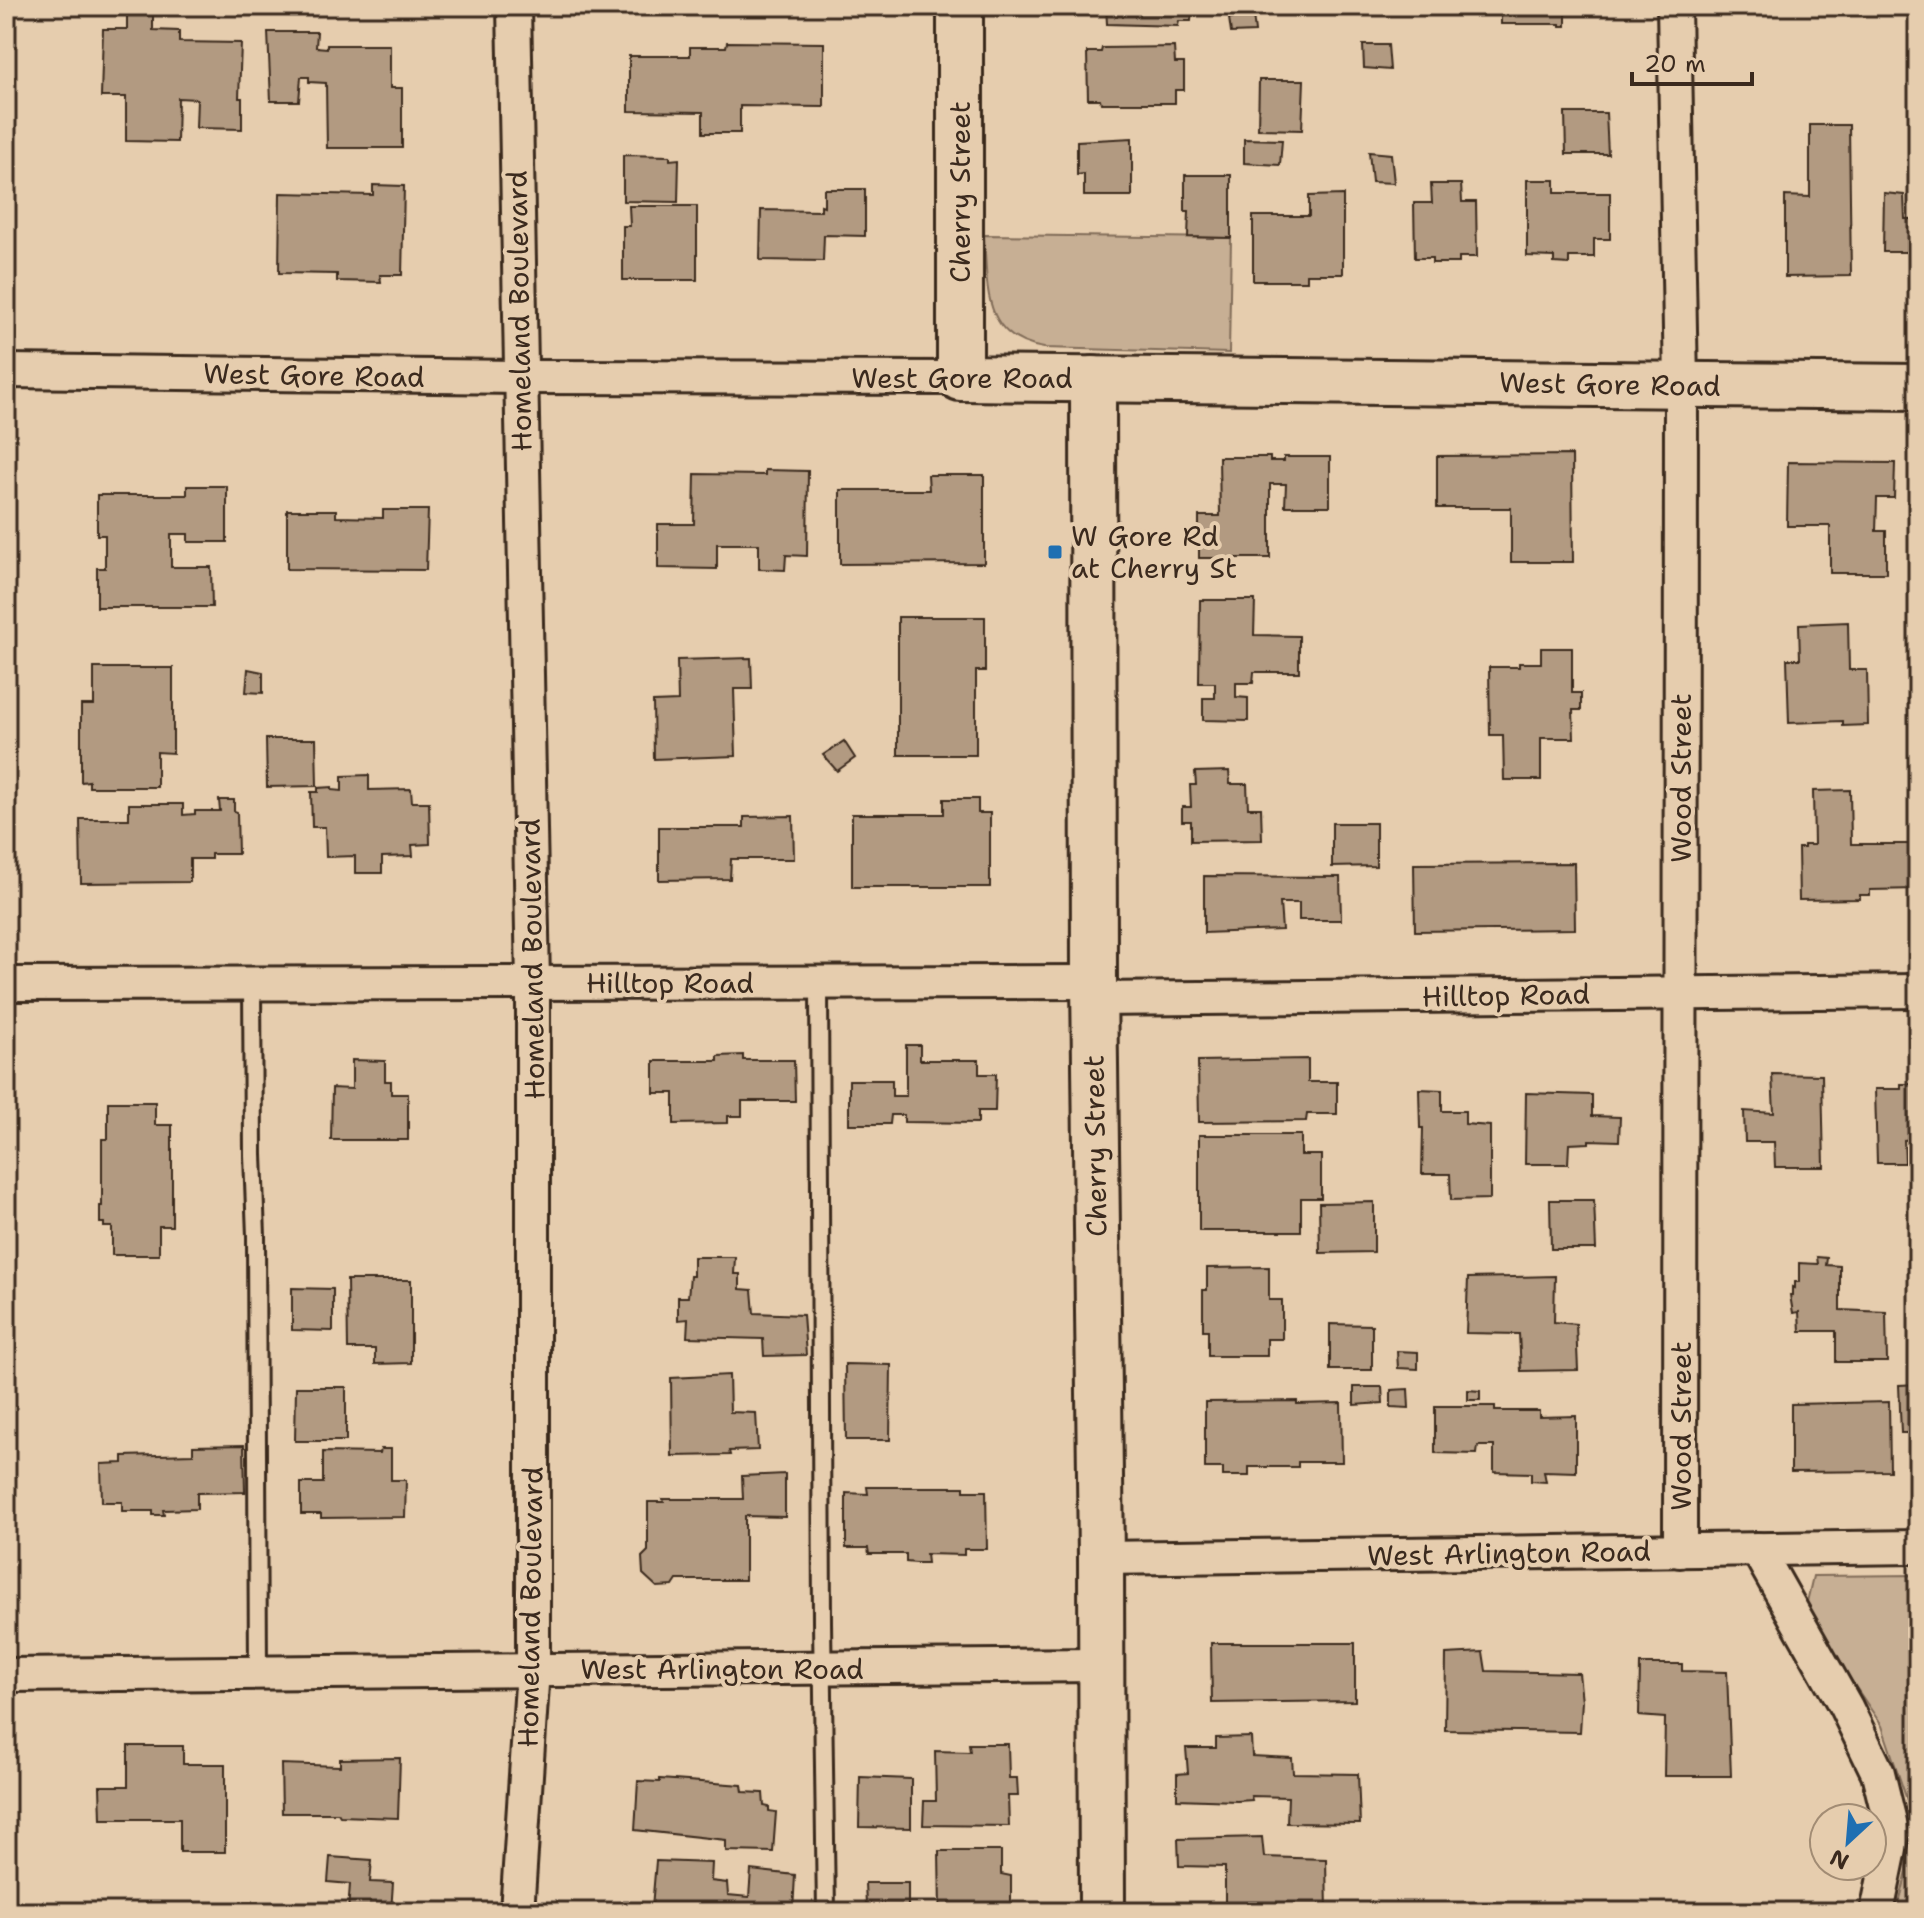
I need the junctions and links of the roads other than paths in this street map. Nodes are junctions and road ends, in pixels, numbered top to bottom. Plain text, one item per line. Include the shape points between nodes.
1 (514, 6) edge
2 (960, 6) edge
3 (1674, 6) edge
4 (6, 371) edge
5 (520, 377) junction
6 (960, 378) junction
7 (1093, 379) junction
8 (1681, 384) junction
9 (1918, 387) edge
10 (252, 982) junction
11 (819, 982) junction
12 (533, 983) junction
13 (6, 984) edge
14 (1094, 991) junction
15 (1918, 991) edge
16 (1681, 993) junction
17 (1918, 1547) edge
18 (1757, 1549) junction
19 (1680, 1551) junction
20 (1101, 1558) junction
21 (1101, 1665) junction
22 (533, 1669) junction
23 (823, 1669) junction
24 (258, 1673) junction
25 (6, 1675) edge
26 (517, 1912) edge
27 (826, 1912) edge
28 (1102, 1912) edge
29 (1877, 1912) edge

1 - 5 street, Homeland Boulevard
2 - 6 street, Cherry Street
3 - 8 street, Wood Street
4 - 5 street, West Gore Road
5 - 6 street, West Gore Road
5 - 12 street, Homeland Boulevard
6 - 7 street, West Gore Road
7 - 8 street, West Gore Road
7 - 14 street, Cherry Street
8 - 9 street, West Gore Road
8 - 16 street, Wood Street
10 - 12 street, Hilltop Road
10 - 13 street, Hilltop Road
10 - 24 lane
11 - 12 street, Hilltop Road
11 - 14 street, Hilltop Road
11 - 23 lane
12 - 22 street, Homeland Boulevard
14 - 16 street, Hilltop Road
14 - 20 street, Cherry Street
15 - 16 street, Hilltop Road
16 - 19 street, Wood Street
17 - 18 street, West Arlington Road
18 - 19 street, West Arlington Road
18 - 29 street via 1878,1773 1893,1834
19 - 20 street, West Arlington Road
20 - 21 street, Cherry Street
21 - 23 street, West Arlington Road
21 - 28 street, Cherry Street
22 - 23 street, West Arlington Road
22 - 24 street, West Arlington Road
22 - 26 street, Homeland Boulevard
23 - 27 lane
24 - 25 street, West Arlington Road

